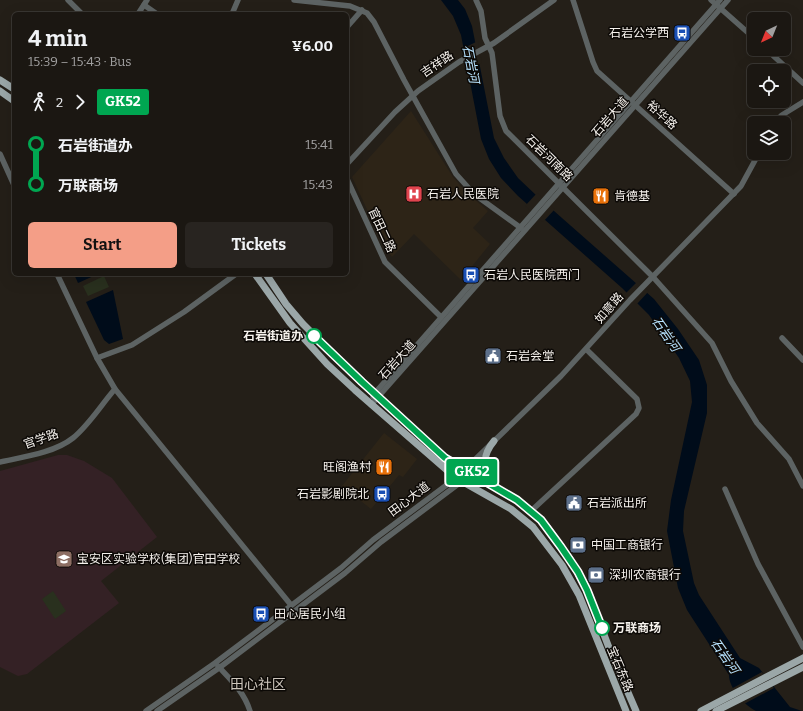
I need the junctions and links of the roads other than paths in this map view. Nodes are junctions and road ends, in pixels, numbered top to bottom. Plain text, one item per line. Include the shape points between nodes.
1 (68, 0) edge
2 (238, 0) edge
3 (294, 0) edge
4 (476, 0) edge
5 (554, 0) edge
6 (573, 0) edge
7 (711, 0) edge
8 (728, 0) edge
9 (146, 2) edge
10 (719, 4) edge
11 (362, 10) junction
12 (80, 12) edge
13 (139, 12) edge
14 (155, 12) edge
15 (233, 12) edge
16 (349, 25) edge
17 (747, 31) edge
18 (490, 46) junction
19 (774, 56) edge
20 (0, 80) edge
21 (803, 83) edge
22 (12, 88) edge
23 (0, 92) edge
24 (412, 96) junction
25 (12, 100) edge
26 (803, 102) edge
27 (632, 103) junction
28 (781, 116) edge
29 (0, 154) edge
30 (755, 160) edge
31 (349, 162) edge
32 (12, 181) edge
33 (349, 183) edge
34 (561, 184) junction
35 (734, 194) junction
36 (522, 229) junction
37 (58, 276) edge
38 (233, 276) edge
39 (257, 276) edge
40 (267, 276) edge
41 (653, 277) junction
42 (441, 317) junction
43 (782, 338) dead end
44 (587, 350) junction
45 (97, 358) junction
46 (803, 360) edge
47 (115, 389) junction
48 (376, 395) junction
49 (371, 405) junction
50 (494, 441) junction
51 (0, 462) edge
52 (466, 468) junction
53 (458, 480) junction
54 (495, 486) junction
55 (803, 486) edge
56 (725, 489) dead end
57 (530, 510) junction
58 (291, 605) junction
59 (803, 647) edge
60 (803, 658) edge
61 (215, 663) junction
62 (803, 667) edge
63 (219, 668) junction
64 (768, 680) junction
65 (731, 700) junction
66 (248, 710) edge
67 (636, 710) edge
68 (146, 711) edge
69 (157, 711) edge
70 (626, 711) edge
71 (702, 711) edge
72 (716, 711) edge

1 - 12 street
2 - 15 street
3 - 11 street via 350,6
4 - 18 street, 石岩河南路 via 481,11 485,38
5 - 18 street, 吉祥路
6 - 27 street, 裕华路 via 595,66 602,76
7 - 10 street
8 - 10 street, 石岩大道
9 - 13 street
9 - 14 street
10 - 17 street
10 - 27 street, 石岩大道
11 - 16 street
11 - 24 street via 374,22
18 - 24 street, 吉祥路 via 463,60
18 - 34 street, 石岩河南路 via 503,127
19 - 21 street
20 - 22 main road
23 - 25 main road
24 - 31 street, 吉祥路
24 - 36 street via 462,182 474,194
26 - 28 street
27 - 34 street, 石岩大道
27 - 35 street, 裕华路
29 - 32 street
30 - 35 street, 如意路 via 744,182
33 - 42 street, 官田二路 via 385,262
34 - 36 street, 石岩大道 via 549,203
34 - 36 street, 石岩大道 via 531,213
34 - 41 street, 石岩河南路
35 - 41 street, 如意路
36 - 42 street, 石岩大道
36 - 48 street, 石岩大道
37 - 45 street
38 - 45 street via 184,312 132,345
39 - 49 main road, 宝石东路 via 279,309 302,336 336,373
40 - 48 main road, 宝石东路 via 303,324
41 - 44 street, 如意路
41 - 55 street, 石岩河南路 via 712,343 731,381 757,423 789,459
42 - 48 street, 石岩大道
43 - 46 street
44 - 50 street, 如意路
44 - 57 street via 637,399 639,408 636,414
45 - 47 street
47 - 51 street, 官学路 via 80,431 68,441 38,453
47 - 58 street
48 - 49 street, 石岩大道
48 - 52 main road, 宝石东路 via 445,458
49 - 53 main road, 宝石东路
50 - 52 street, 如意路
50 - 54 main road via 488,449 485,463 489,478
52 - 53 street, 田心大道
52 - 54 main road, 宝石东路
53 - 58 street, 田心大道 via 373,540 341,568
53 - 63 street, 田心大道 via 345,573
53 - 70 main road, 宝石东路 via 519,514 554,552 579,595
54 - 57 main road, 宝石东路
56 - 59 street via 758,564
57 - 67 main road, 宝石东路 via 561,547 584,584
58 - 61 street, 田心大道
60 - 64 main road
61 - 63 street
61 - 68 street, 田心大道
62 - 64 main road
63 - 66 street via 239,689
63 - 69 street, 田心大道
64 - 65 main road
65 - 71 main road
65 - 72 main road

